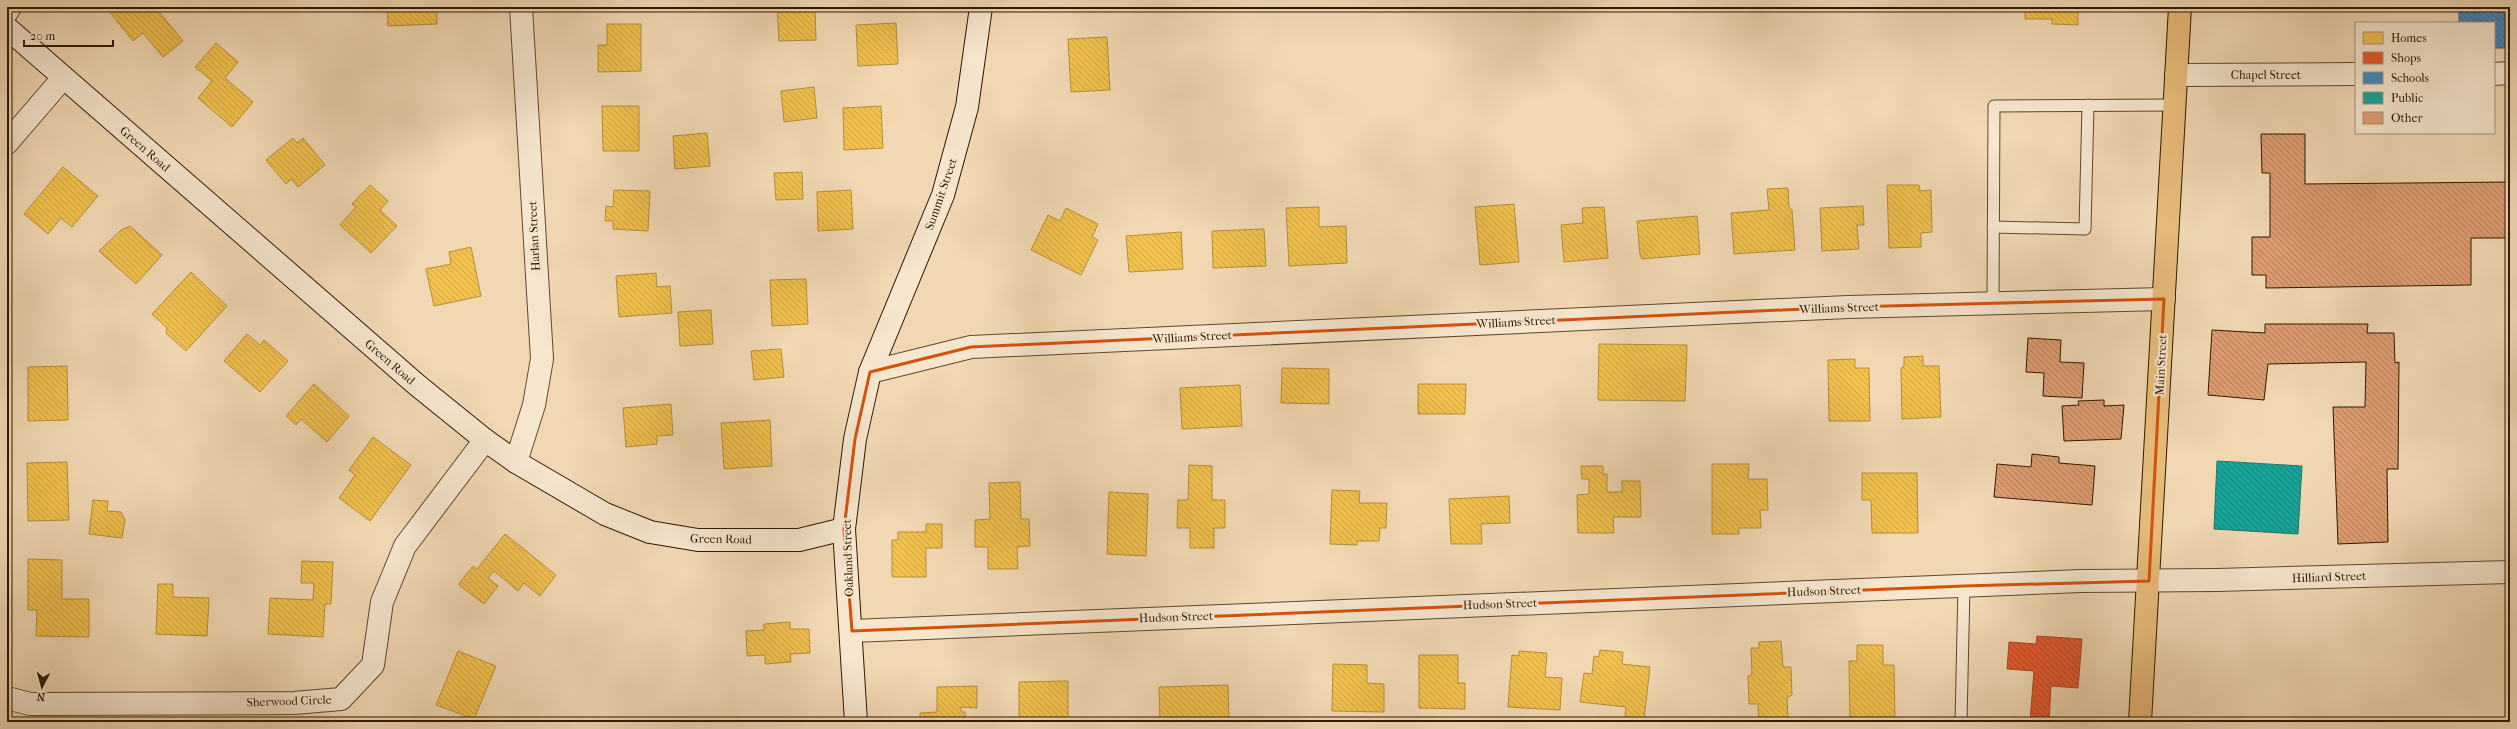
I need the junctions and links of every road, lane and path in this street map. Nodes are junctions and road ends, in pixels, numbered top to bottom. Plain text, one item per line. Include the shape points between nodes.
1 (10, 7) edge
2 (521, 7) edge
3 (981, 7) edge
4 (2180, 7) edge
5 (7, 12) edge
6 (7, 28) edge
7 (2355, 74) edge
8 (2495, 74) edge
9 (2510, 74) edge
10 (2176, 75) junction
11 (63, 78) junction
12 (2088, 105) junction
13 (2175, 106) junction
14 (7, 143) edge
15 (1993, 227) junction
16 (2164, 299) junction
17 (1993, 303) junction
18 (870, 372) junction
19 (485, 440) junction
20 (516, 462) junction
21 (844, 530) junction
22 (2510, 572) edge
23 (2149, 581) junction
24 (1964, 586) junction
25 (852, 631) junction
26 (7, 698) edge
27 (856, 722) edge
28 (1961, 722) edge
29 (2140, 722) edge

1 - 5 street
2 - 20 street, Harlan Street via 542,359 534,405
3 - 18 street, Summit Street via 967,107 943,195
4 - 10 main road, Main Street
6 - 11 street, Green Road
7 - 10 street, Chapel Street
8 - 9 street
10 - 13 main road, Main Street
11 - 14 street
11 - 19 street, Green Road
12 - 13 lane
12 - 15 lane via 1994,106
12 - 15 lane via 2085,229
13 - 16 main road, Main Street
15 - 17 lane
16 - 17 street, Williams Street
16 - 23 main road, Main Street
17 - 18 street, Williams Street via 1848,307 971,347
18 - 21 street, Oakland Street via 855,439
19 - 20 street, Green Road
19 - 26 street, Sherwood Circle via 405,546 382,602 373,665 341,698 294,703 30,704
20 - 21 street, Green Road via 605,514 650,532 698,540 799,540
21 - 25 street, Oakland Street
22 - 23 street, Hilliard Street
23 - 24 street, Hudson Street
23 - 29 main road, Main Street
24 - 25 street, Hudson Street
24 - 28 lane
25 - 27 street, Oakland Street

